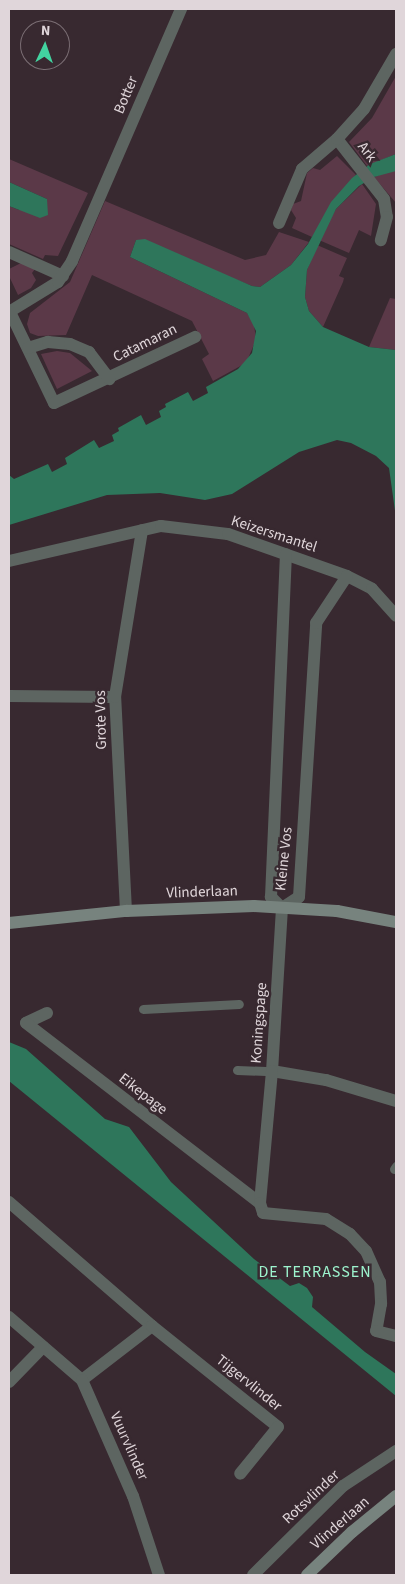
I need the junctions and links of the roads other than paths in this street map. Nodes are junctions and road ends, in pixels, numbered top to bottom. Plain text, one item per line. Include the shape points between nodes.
1 (181, 9) edge
2 (396, 54) edge
3 (337, 139) junction
4 (101, 194) joint
5 (279, 223) dead end
6 (381, 240) dead end
7 (9, 252) edge
8 (63, 276) junction
9 (10, 312) edge
10 (195, 337) dead end
11 (28, 348) junction
12 (109, 379) junction
13 (142, 530) junction
14 (286, 554) junction
15 (9, 561) edge
16 (347, 576) junction
17 (396, 616) edge
18 (9, 696) edge
19 (115, 697) junction
20 (282, 908) junction
21 (126, 911) junction
22 (396, 922) edge
23 (9, 923) edge
24 (239, 1004) dead end
25 (143, 1009) dead end
26 (47, 1013) dead end
27 (237, 1070) dead end
28 (272, 1071) junction
29 (396, 1101) edge
30 (9, 1202) edge
31 (262, 1208) junction
32 (9, 1317) edge
33 (152, 1326) junction
34 (396, 1336) edge
35 (43, 1347) junction
36 (82, 1380) junction
37 (9, 1382) edge
38 (396, 1451) edge
39 (240, 1474) dead end
40 (396, 1496) edge
41 (159, 1575) edge
42 (253, 1575) edge
43 (307, 1575) edge

1 - 4 street, Botter
2 - 3 street, Ark via 368,102
3 - 5 street, Ark via 302,169
3 - 6 street, Ark via 386,206 387,217
4 - 8 street, Catamaran
7 - 8 street
8 - 9 street, Catamaran via 48,290
9 - 11 street, Catamaran
10 - 12 street, Catamaran
11 - 12 street, Catamaran via 48,342 70,344 89,352
11 - 12 street, Catamaran via 54,403
13 - 14 street, Keizersmantel via 161,526 228,534
13 - 15 street, Keizersmantel
13 - 19 street, Grote Vos
14 - 16 street, Keizersmantel
14 - 20 street, Kleine Vos via 271,897
16 - 17 street, Keizersmantel via 372,588
16 - 20 street, Kleine Vos via 316,623 299,897
18 - 19 street
19 - 21 street, Grote Vos
20 - 21 street, Vlinderlaan via 254,906
20 - 22 street, Vlinderlaan via 337,911
20 - 28 street, Koningspage
21 - 23 street, Vlinderlaan
24 - 25 lane
26 - 31 street, Eikepage via 26,1023
27 - 28 lane
28 - 29 street, Koningspage via 326,1080
28 - 31 street
30 - 33 street, Tijgervlinder
31 - 34 street via 326,1219 350,1234 366,1251 380,1282 381,1304 376,1331
32 - 35 street, Vuurvlinder
33 - 36 street
33 - 39 street, Tijgervlinder via 278,1427
35 - 36 street, Vuurvlinder
35 - 37 street
36 - 41 street, Vuurvlinder via 133,1496
38 - 42 street, Rotsvlinder via 343,1486
40 - 43 street, Vlinderlaan

